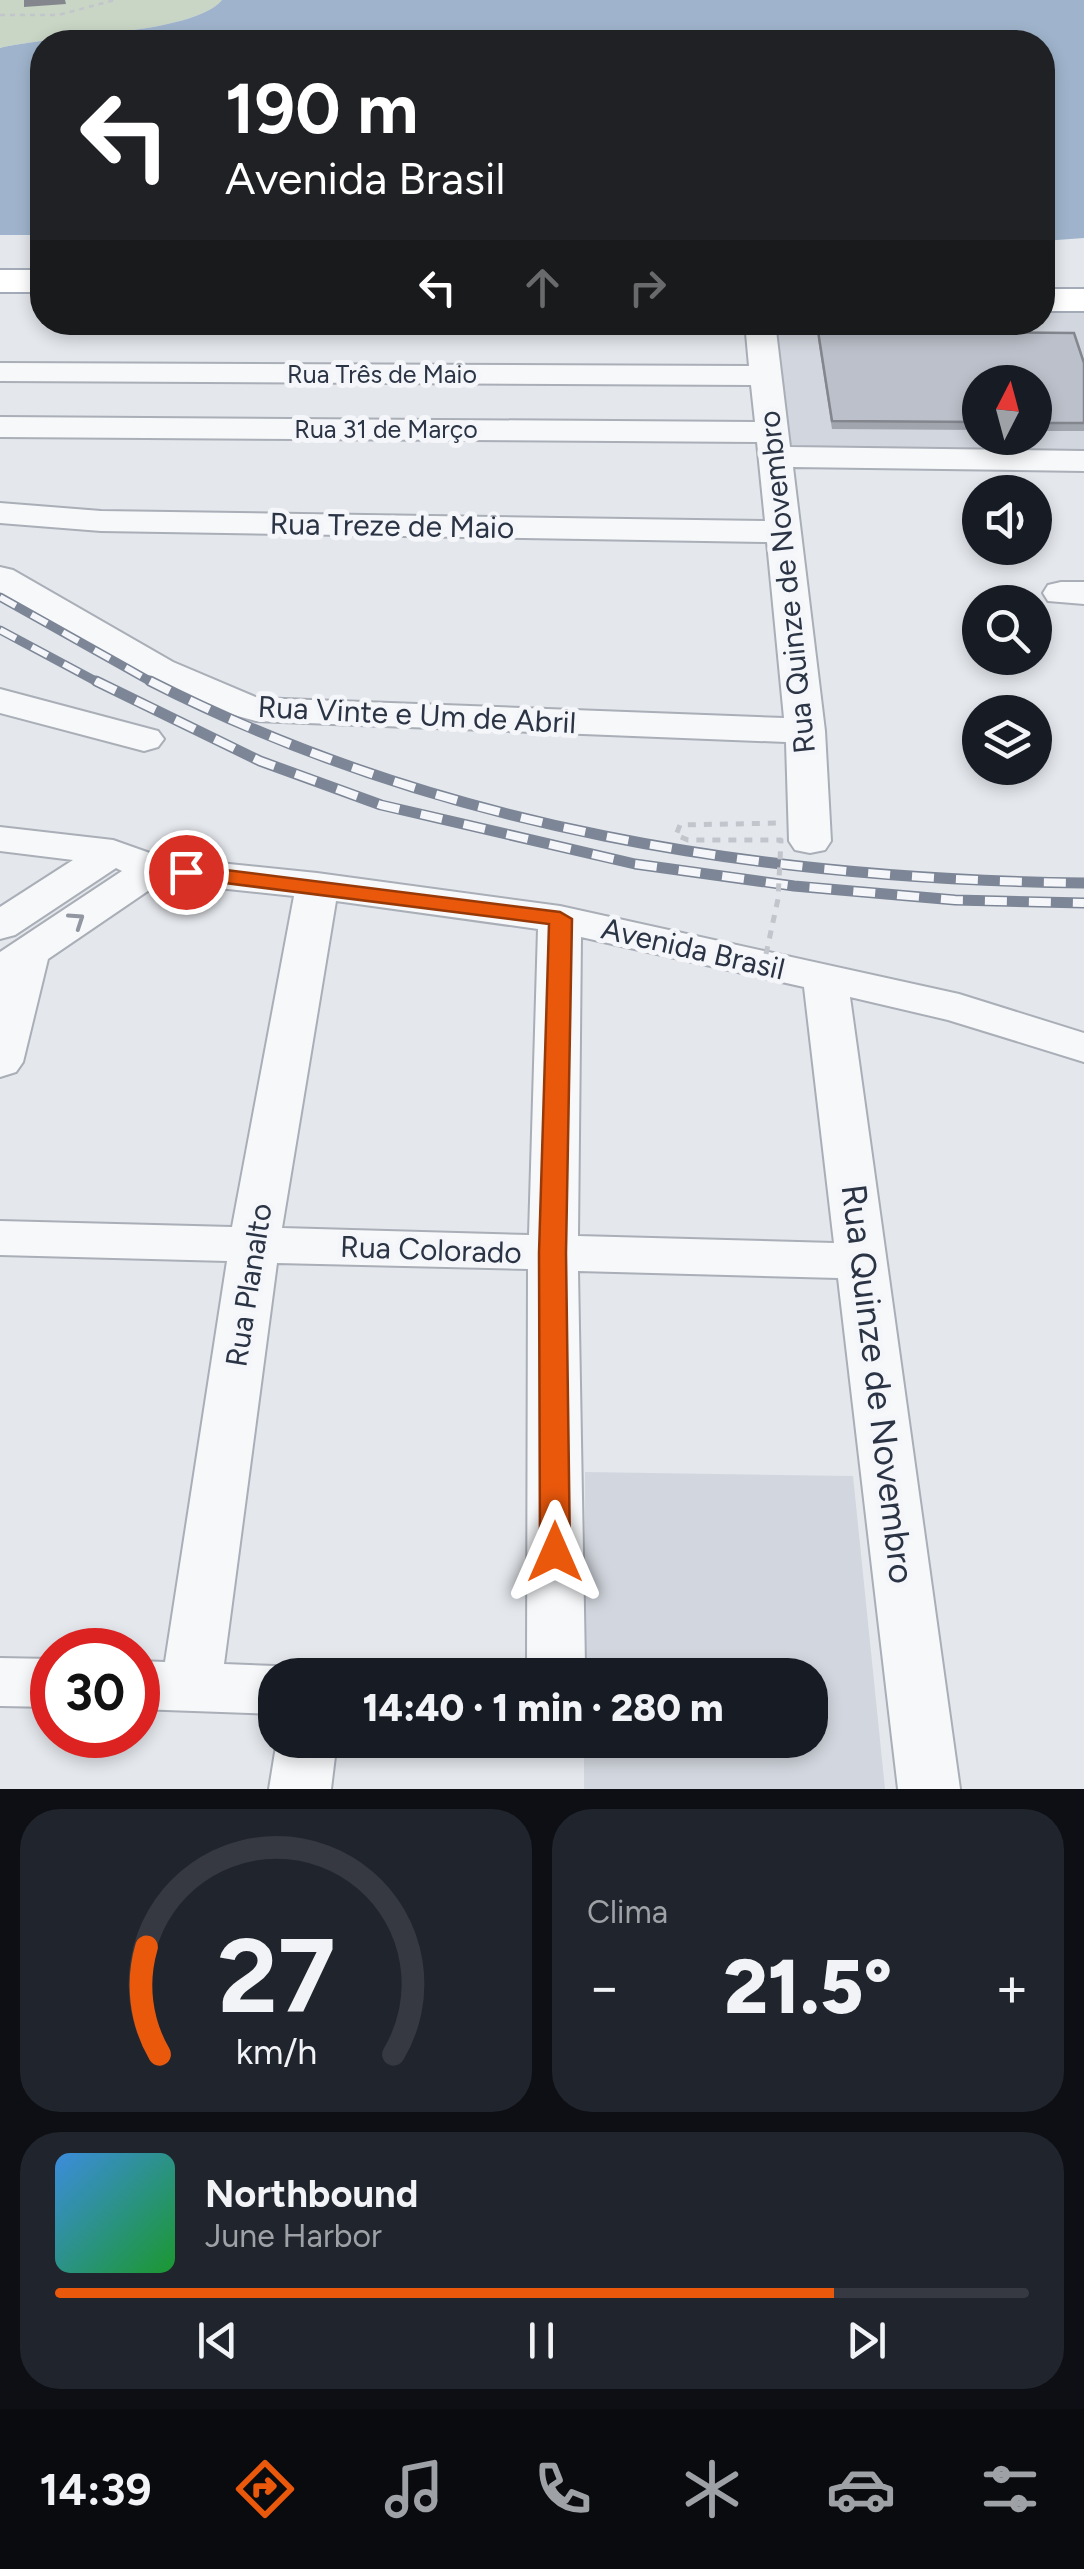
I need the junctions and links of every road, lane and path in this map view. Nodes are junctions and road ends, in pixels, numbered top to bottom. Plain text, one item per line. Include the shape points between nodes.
1 (115, 0) edge
2 (0, 15) edge
3 (0, 281) edge
4 (30, 281) edge
5 (1055, 300) edge
6 (1084, 300) edge
7 (761, 335) edge
8 (0, 372) edge
9 (764, 376) junction
10 (0, 427) edge
11 (773, 444) junction
12 (1084, 461) edge
13 (0, 513) edge
14 (784, 532) junction
15 (0, 578) edge
16 (0, 702) edge
17 (806, 732) junction
18 (144, 739) dead end
19 (795, 832) joint
20 (0, 839) edge
21 (114, 852) junction
22 (153, 869) junction
23 (317, 886) junction
24 (560, 919) junction
25 (9, 950) edge
26 (766, 954) dead end
27 (825, 979) junction
28 (1084, 1048) edge
29 (0, 1062) edge
30 (0, 1238) edge
31 (254, 1245) junction
32 (553, 1253) junction
33 (862, 1260) junction
34 (554, 1658) edge
35 (0, 1682) edge
36 (30, 1683) edge
37 (164, 1686) edge
38 (258, 1689) edge
39 (304, 1758) edge
40 (300, 1789) edge
41 (929, 1789) edge

1 - 2 path via 45,18
3 - 4 main road
5 - 6 main road
7 - 9 street, Rua Quinze de Novembro
8 - 9 street, Rua Três de Maio
9 - 11 street, Rua Quinze de Novembro
10 - 11 street, Rua 31 de Março
11 - 12 street, Rua 31 de Março
11 - 14 street, Rua Quinze de Novembro
13 - 14 street, Rua Treze de Maio via 100,521
14 - 17 street, Rua Quinze de Novembro
15 - 17 street, Rua Vinte e Um de Abril via 191,685 256,709
16 - 18 street
17 - 19 street, Rua Quinze de Novembro
19 - 26 path, bridge via 688,824 676,835 781,840
20 - 21 street, Avenida Brasil
21 - 22 street, Avenida Brasil
21 - 25 street
22 - 23 street, Avenida Brasil
25 -> 22 street
23 - 24 street, Avenida Brasil
23 - 31 street, Rua Planalto
24 - 27 street, Avenida Brasil
24 - 32 street
25 - 29 street
27 - 28 street, Avenida Brasil via 959,1008
27 - 33 street, Rua Quinze de Novembro
30 - 31 street, Rua Colorado
31 - 32 street, Rua Colorado
31 - 37 street, Rua Planalto
32 - 33 street, Rua Colorado
32 - 34 street
33 - 41 street, Rua Quinze de Novembro
35 - 36 street
37 - 38 street
39 - 40 street

